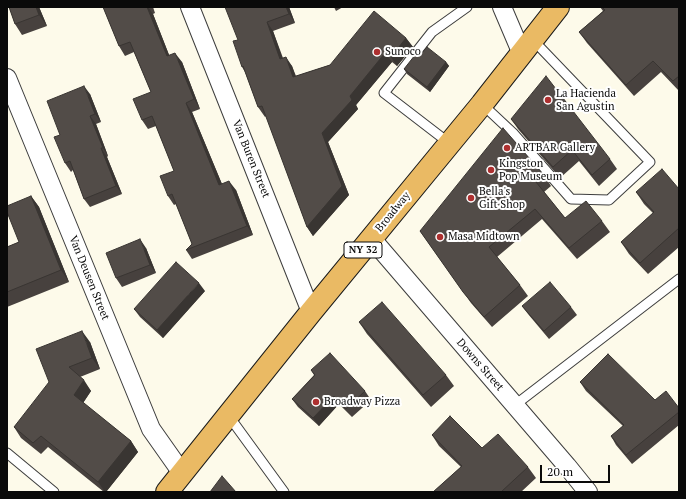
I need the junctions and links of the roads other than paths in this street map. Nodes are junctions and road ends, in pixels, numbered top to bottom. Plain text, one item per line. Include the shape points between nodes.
1 (190, 7) edge
2 (467, 7) edge
3 (502, 7) edge
4 (558, 7) edge
5 (528, 47) junction
6 (7, 78) edge
7 (482, 104) junction
8 (449, 143) junction
9 (372, 239) junction
10 (679, 279) edge
11 (311, 312) junction
12 (515, 405) junction
13 (228, 416) junction
14 (7, 453) edge
15 (182, 473) junction
16 (585, 491) edge
17 (54, 492) edge
18 (167, 492) edge
19 (284, 492) edge

1 - 11 street, Van Buren Street
2 - 8 lane via 432,32 384,93
3 - 5 street
4 - 5 highway, Broadway / NY 32
5 - 7 highway, Broadway / NY 32
5 - 7 lane via 650,162 609,200 570,199 513,133
6 - 15 street, Van Deusen Street via 151,429
7 - 8 highway, Broadway / NY 32
8 - 9 highway, Broadway / NY 32
9 - 11 highway, Broadway / NY 32
9 - 12 street, Downs Street
10 - 12 lane
11 - 13 highway, Broadway / NY 32
12 - 16 street, Downs Street
13 - 15 highway, Broadway / NY 32
13 - 19 lane
14 - 17 lane
15 - 18 highway, Broadway / NY 32

